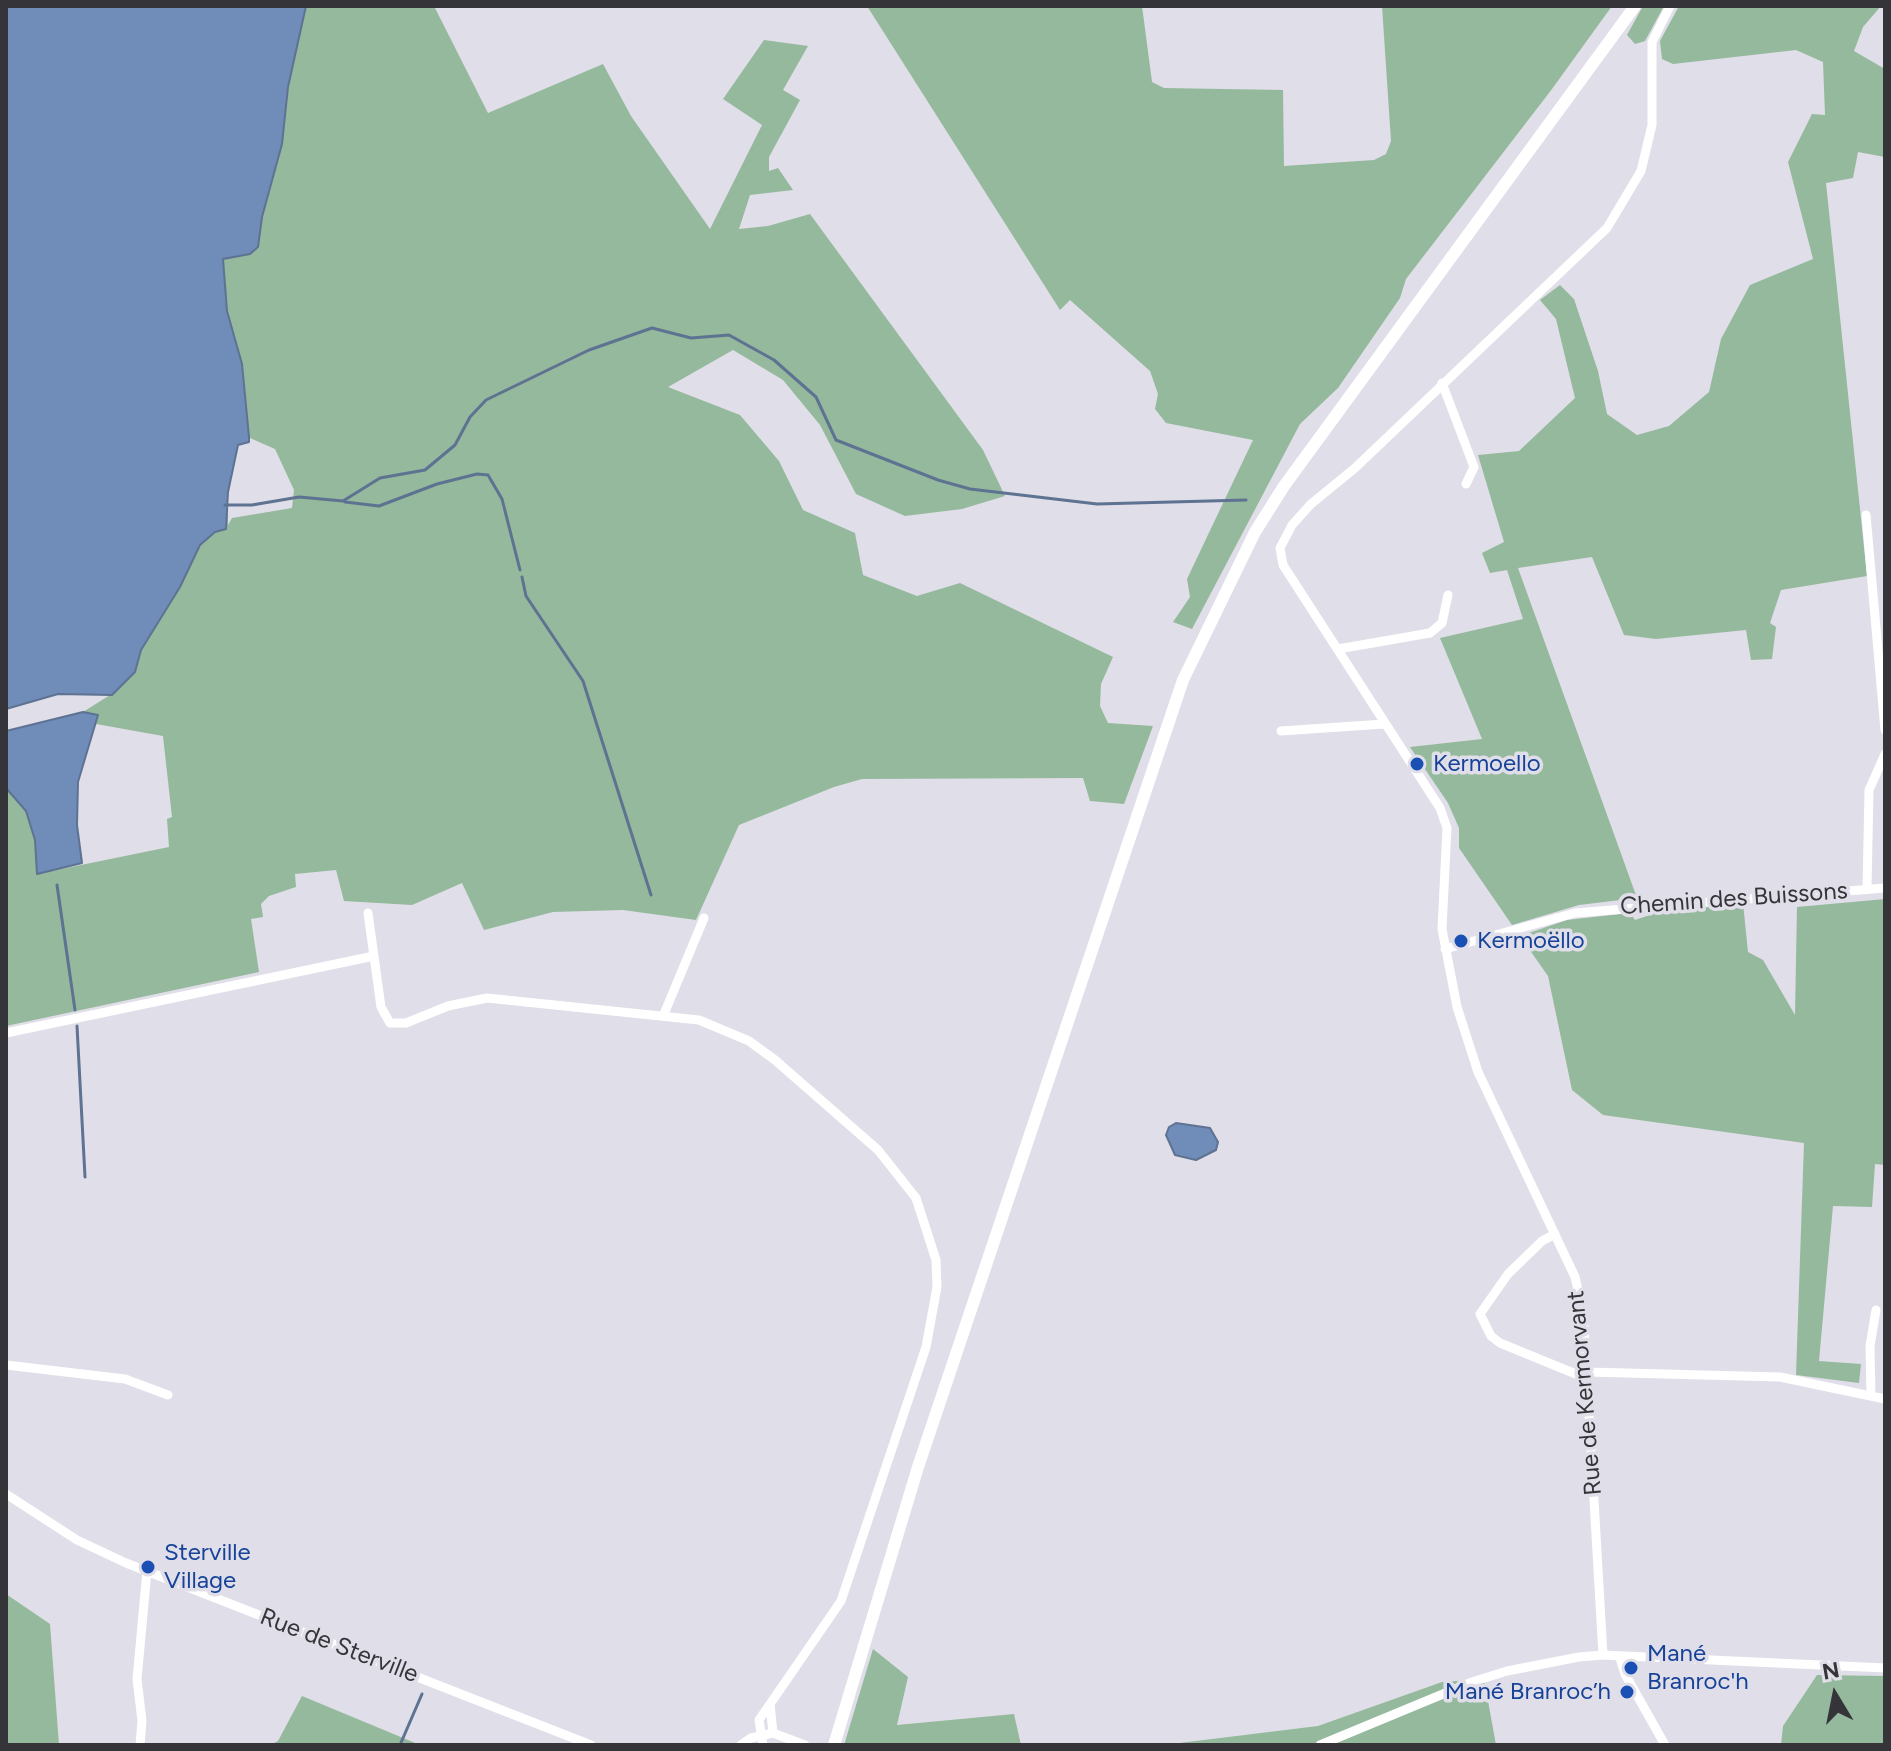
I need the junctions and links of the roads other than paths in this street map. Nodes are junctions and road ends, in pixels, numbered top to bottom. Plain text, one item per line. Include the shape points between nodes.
1 (1635, 6) edge
2 (1670, 6) edge
3 (1442, 383) junction
4 (1466, 484) dead end
5 (1866, 515) dead end
6 (1448, 595) dead end
7 (1338, 649) junction
8 (1384, 724) junction
9 (1885, 730) edge
10 (1281, 731) dead end
11 (1885, 754) edge
12 (1885, 888) edge
13 (1867, 889) junction
14 (368, 913) dead end
15 (704, 918) dead end
16 (1445, 949) junction
17 (374, 956) junction
18 (664, 1014) junction
19 (6, 1033) edge
20 (1555, 1234) junction
21 (1876, 1310) dead end
22 (6, 1365) edge
23 (1588, 1376) junction
24 (168, 1395) dead end
25 (1871, 1396) junction
26 (1885, 1399) edge
27 (6, 1494) edge
28 (147, 1571) junction
29 (1603, 1655) junction
30 (1620, 1658) junction
31 (1885, 1668) edge
32 (770, 1704) junction
33 (773, 1733) junction
34 (761, 1740) edge
35 (140, 1745) edge
36 (591, 1745) edge
37 (741, 1745) edge
38 (805, 1745) edge
39 (834, 1745) edge
40 (1320, 1745) edge
41 (1665, 1745) edge

1 - 39 main road via 1284,486 1255,532 1183,680 918,1467
2 - 3 street via 1652,42 1652,125 1641,171 1614,216 1555,281
3 - 4 street via 1474,467
3 - 7 street, Rue de Kermorvant via 1311,504 1280,548 1283,565
5 - 9 street
6 - 7 street via 1442,623 1430,633
7 - 8 street, Rue de Kermorvant
8 - 10 street
8 - 16 street, Rue de Kermorvant via 1440,808 1447,828
11 - 13 street via 1869,790
12 - 13 street, Chemin des Buissons
13 - 16 street, Chemin des Buissons via 1587,911
14 - 17 street
15 - 18 street
16 - 20 street, Rue de Kermorvant via 1469,1049
17 - 18 street via 381,1007 390,1023 487,998
17 - 19 street
18 - 32 street via 699,1020 749,1041 878,1150 916,1198 936,1260 937,1287 926,1347 841,1601
20 - 23 street, Rue de Kermorvant via 1575,1277 1583,1311
20 - 23 street via 1508,1274 1480,1314 1500,1343
21 - 25 street
22 - 24 street via 125,1379
23 - 25 street via 1780,1377
23 - 29 street, Rue de Kermorvant
25 - 26 street
27 - 28 street, Rue de Sterville via 77,1540
28 - 35 street via 137,1679
28 - 36 street, Rue de Sterville
29 - 30 street
29 - 40 street via 1507,1671 1438,1694
30 - 31 street
30 - 41 street
32 - 33 street
32 - 34 street via 759,1720
33 - 34 street
33 - 38 street
34 - 37 street

